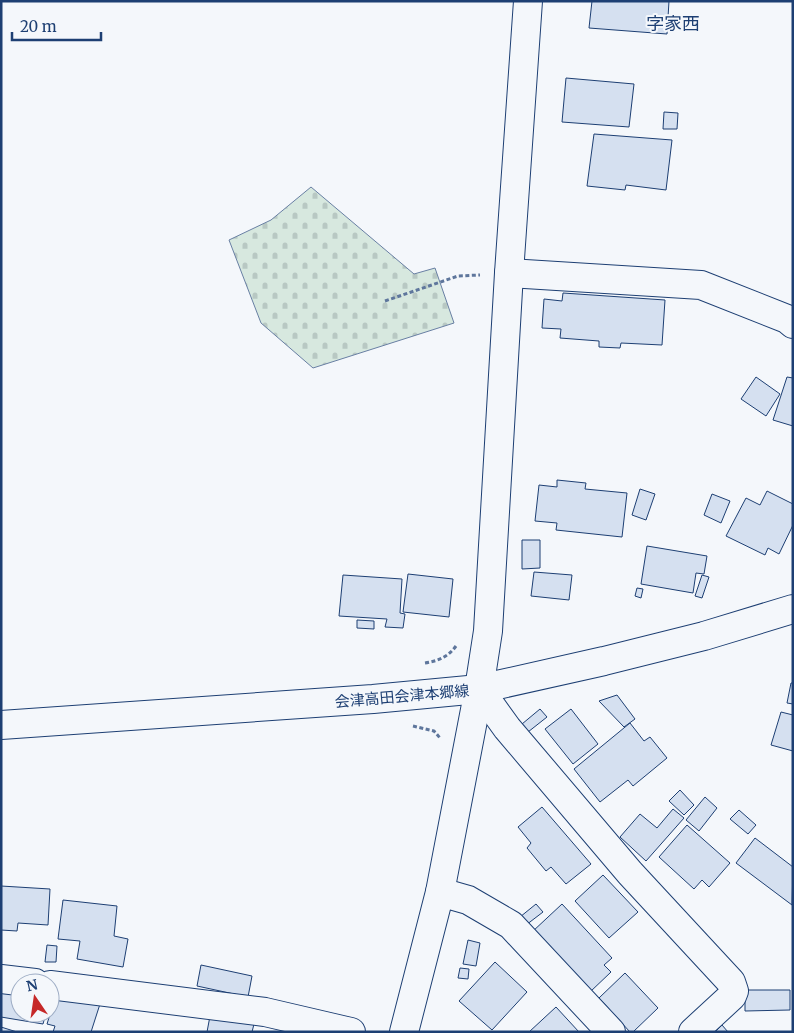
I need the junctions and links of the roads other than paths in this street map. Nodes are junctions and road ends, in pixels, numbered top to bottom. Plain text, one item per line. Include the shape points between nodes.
1 (528, 1) edge
2 (509, 273) junction
3 (793, 324) edge
4 (793, 609) edge
5 (479, 689) junction
6 (1, 725) edge
7 (440, 892) junction
8 (60, 986) edge
9 (350, 1032) edge
10 (404, 1032) edge
11 (611, 1032) edge
12 (693, 1032) edge

1 - 2 street
2 - 3 street via 701,285
2 - 5 street via 488,631
4 - 5 street, 会津高田会津本郷線 via 704,636
5 - 6 street, 会津高田会津本郷線
5 - 7 street
5 - 12 street via 507,728 630,873 731,982 732,996
7 - 10 street
7 - 11 street via 468,900 511,925
8 - 9 street via 265,1012

